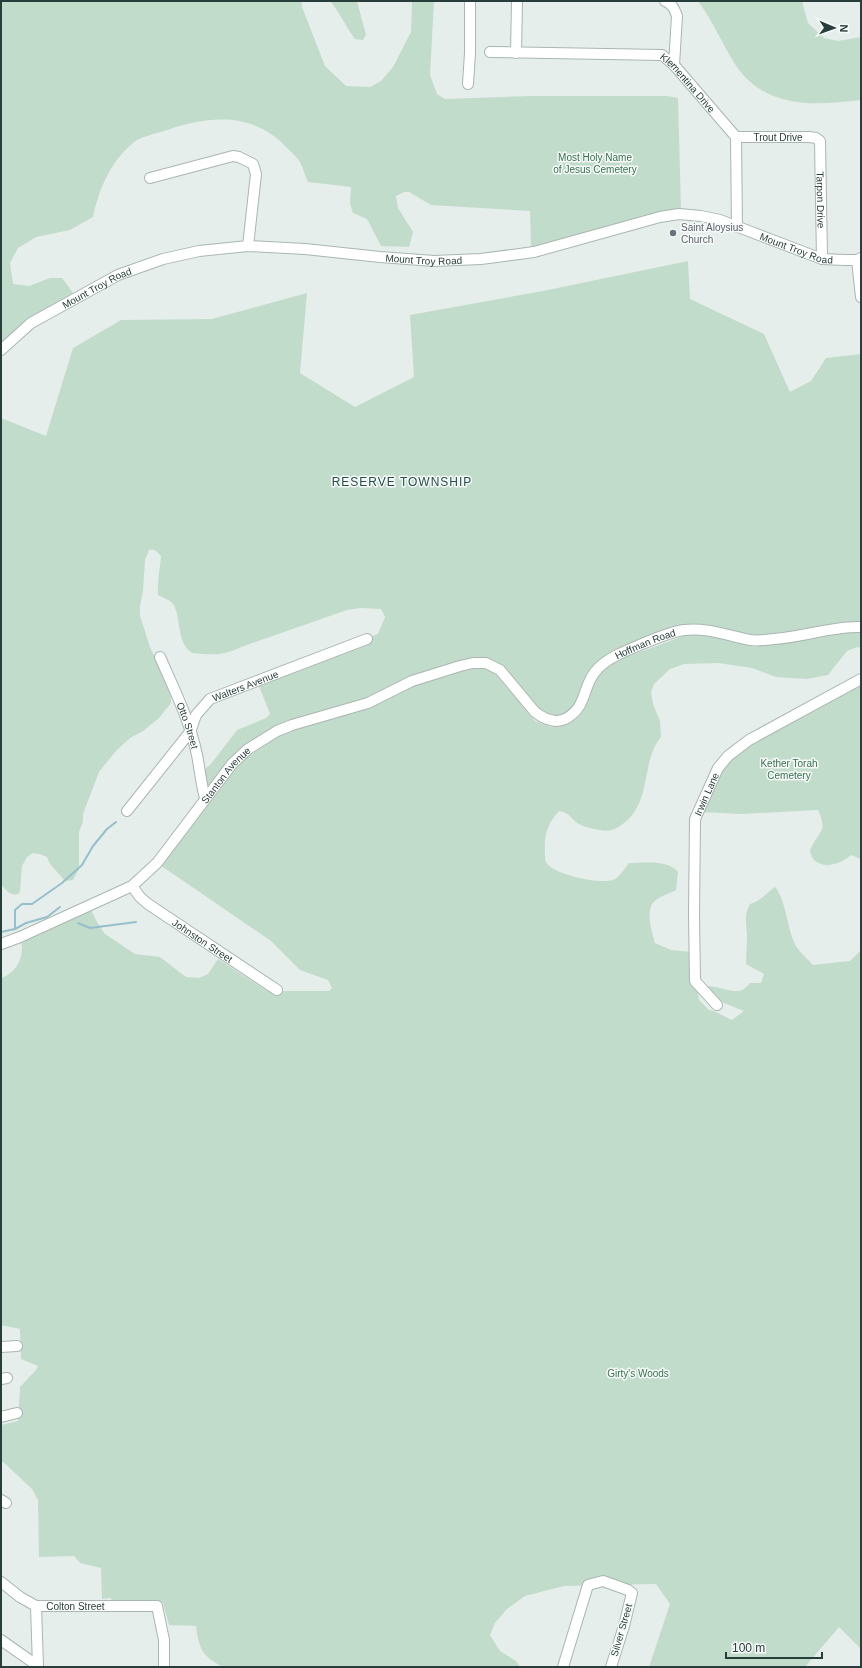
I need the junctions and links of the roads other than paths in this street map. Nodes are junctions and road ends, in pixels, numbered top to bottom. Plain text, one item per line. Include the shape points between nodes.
1 (470, 1) edge
2 (517, 1) edge
3 (665, 1) edge
4 (490, 52) dead end
5 (516, 53) junction
6 (674, 65) junction
7 (468, 84) dead end
8 (736, 137) junction
9 (820, 142) joint
10 (150, 178) dead end
11 (737, 227) junction
12 (248, 246) junction
13 (822, 259) junction
14 (859, 259) edge
15 (861, 297) edge
16 (1, 350) edge
17 (861, 627) edge
18 (367, 639) dead end
19 (160, 657) dead end
20 (486, 662) joint
21 (861, 678) edge
22 (190, 732) junction
23 (205, 798) junction
24 (127, 811) dead end
25 (132, 886) junction
26 (1, 944) edge
27 (277, 990) dead end
28 (717, 1005) dead end
29 (17, 1346) dead end
30 (1, 1347) edge
31 (17, 1413) dead end
32 (1, 1417) edge
33 (1, 1582) edge
34 (36, 1606) junction
35 (1, 1640) edge
36 (38, 1666) edge
37 (164, 1667) edge
38 (563, 1667) edge
39 (611, 1667) edge

1 - 7 street
2 - 5 street
3 - 6 street via 675,9 677,16
4 - 5 street, Klementina Drive
5 - 6 street, Klementina Drive via 662,55
6 - 8 street, Klementina Drive
8 - 9 street, Trout Drive via 809,136
8 - 11 street
9 - 13 street, Tarpon Drive
10 - 12 street via 233,156 253,164 256,174
11 - 12 street, Mount Troy Road via 720,220 679,214 534,252 434,261
11 - 13 street, Mount Troy Road
12 - 16 street, Mount Troy Road via 200,251 163,259 118,275 31,323
13 - 14 street, Mount Troy Road
14 - 15 street
17 - 20 street, Hoffman Road via 848,626 776,639 752,640 698,630 684,630 617,655 601,666 591,678 580,707 574,714 556,721 535,712 500,670
18 - 22 street, Walters Avenue via 210,699 196,715
19 - 22 street, Otto Street
20 - 23 street, Stanton Avenue via 429,675 368,703 277,731 232,764
21 - 28 street, Irwin Lane via 749,740 728,756 718,768 706,793 695,819 695,980
22 - 23 street, Otto Street
22 - 24 street, Walters Avenue
23 - 25 street, Stanton Avenue via 157,863
25 - 26 street, Stanton Avenue
25 - 27 street, Johnston Street via 148,904
29 - 30 street
31 - 32 street
33 - 34 street, Colton Street
34 - 36 street
34 - 37 street, Colton Street via 157,1606 164,1640
35 - 36 street
38 - 39 street, Silver Street via 588,1585 603,1581 632,1592

